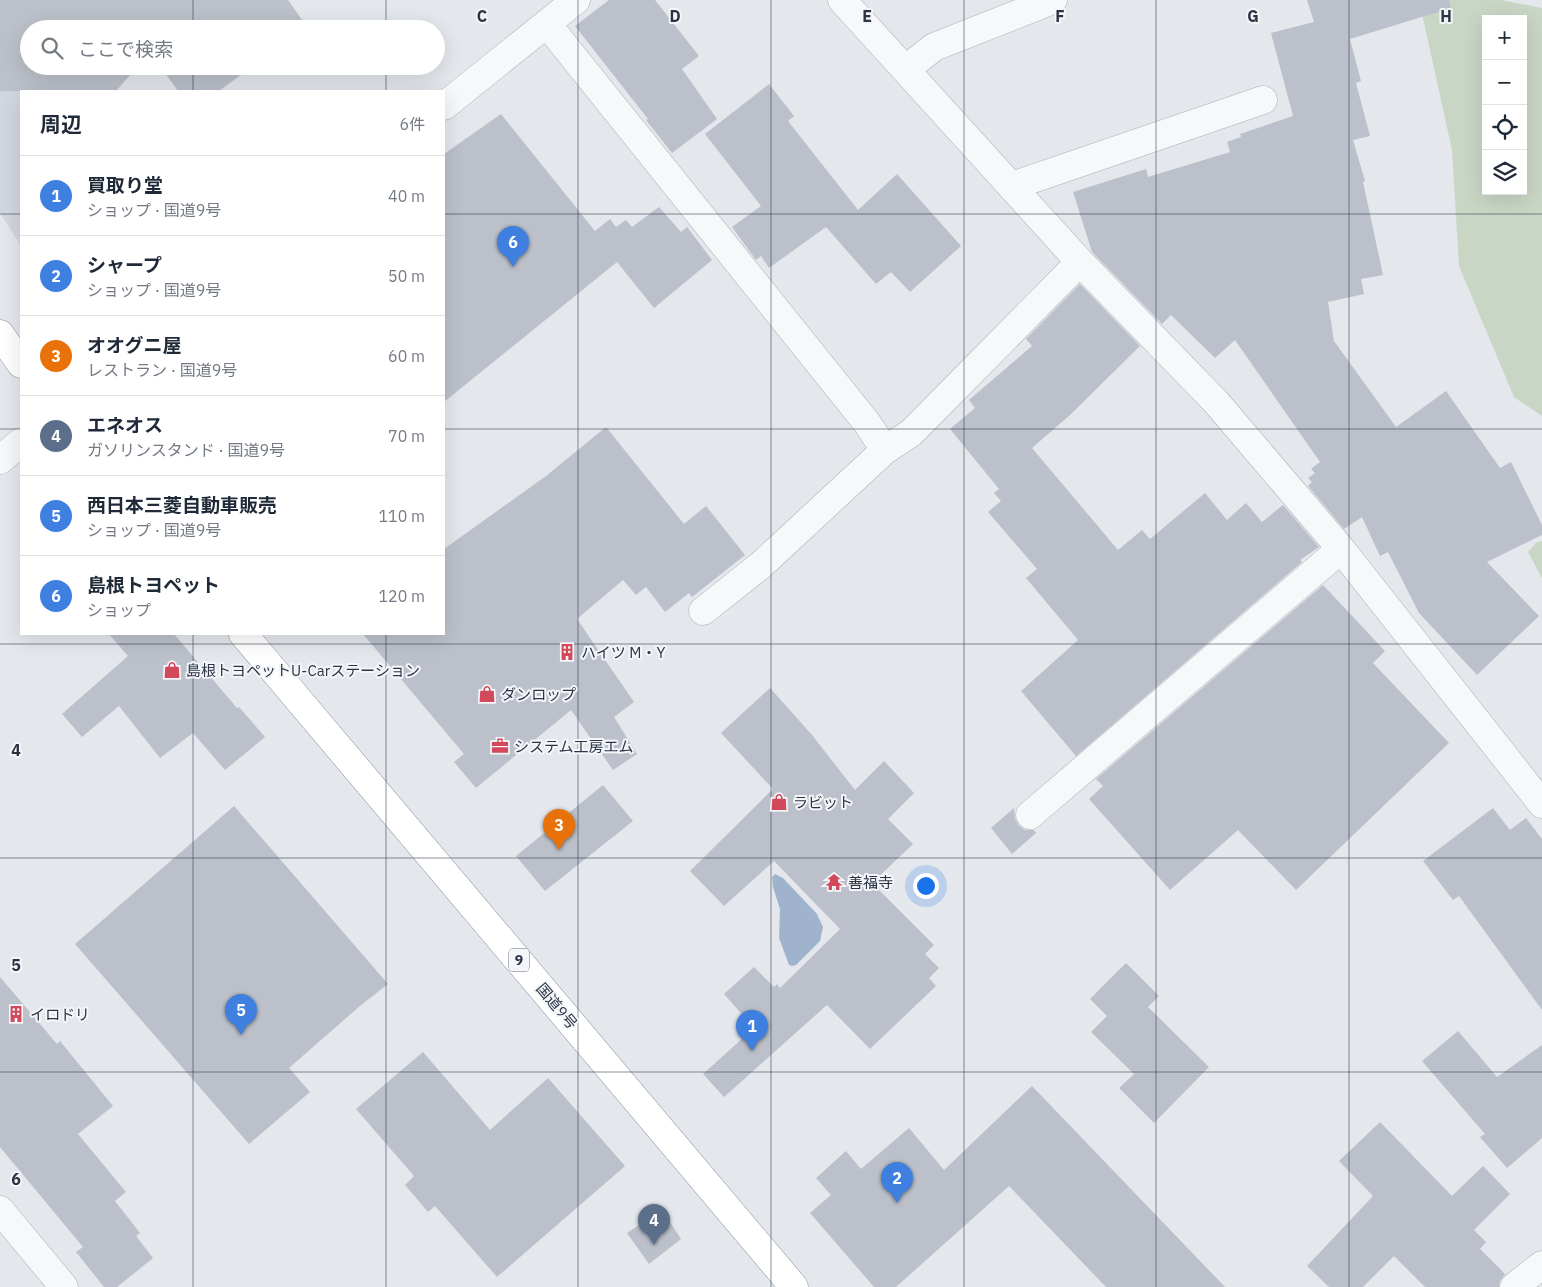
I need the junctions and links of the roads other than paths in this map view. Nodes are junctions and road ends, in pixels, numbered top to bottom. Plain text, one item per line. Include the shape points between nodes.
1 (576, 0) edge
2 (842, 0) edge
3 (1053, 0) edge
4 (547, 24) junction
5 (906, 69) junction
6 (1263, 100) dead end
7 (445, 105) edge
8 (1012, 186) junction
9 (1080, 262) junction
10 (0, 334) edge
11 (20, 363) edge
12 (20, 443) edge
13 (885, 450) junction
14 (0, 460) edge
15 (1341, 549) junction
16 (703, 611) dead end
17 (244, 635) edge
18 (1542, 804) edge
19 (1030, 815) dead end
20 (0, 1210) edge
21 (1542, 1265) edge
22 (64, 1287) edge
23 (794, 1287) edge
24 (1515, 1287) edge

1 - 4 street
2 - 5 street
3 - 5 street via 934,47
4 - 7 street
4 - 13 street
5 - 8 street
6 - 8 street
8 - 9 street
9 - 13 street via 911,433
9 - 15 street via 1216,402
10 - 11 highway
12 - 14 street
13 - 16 street via 761,564
15 - 18 street
15 - 19 street
17 - 23 highway, 国道9号 / 9
20 - 22 street
21 - 24 street

